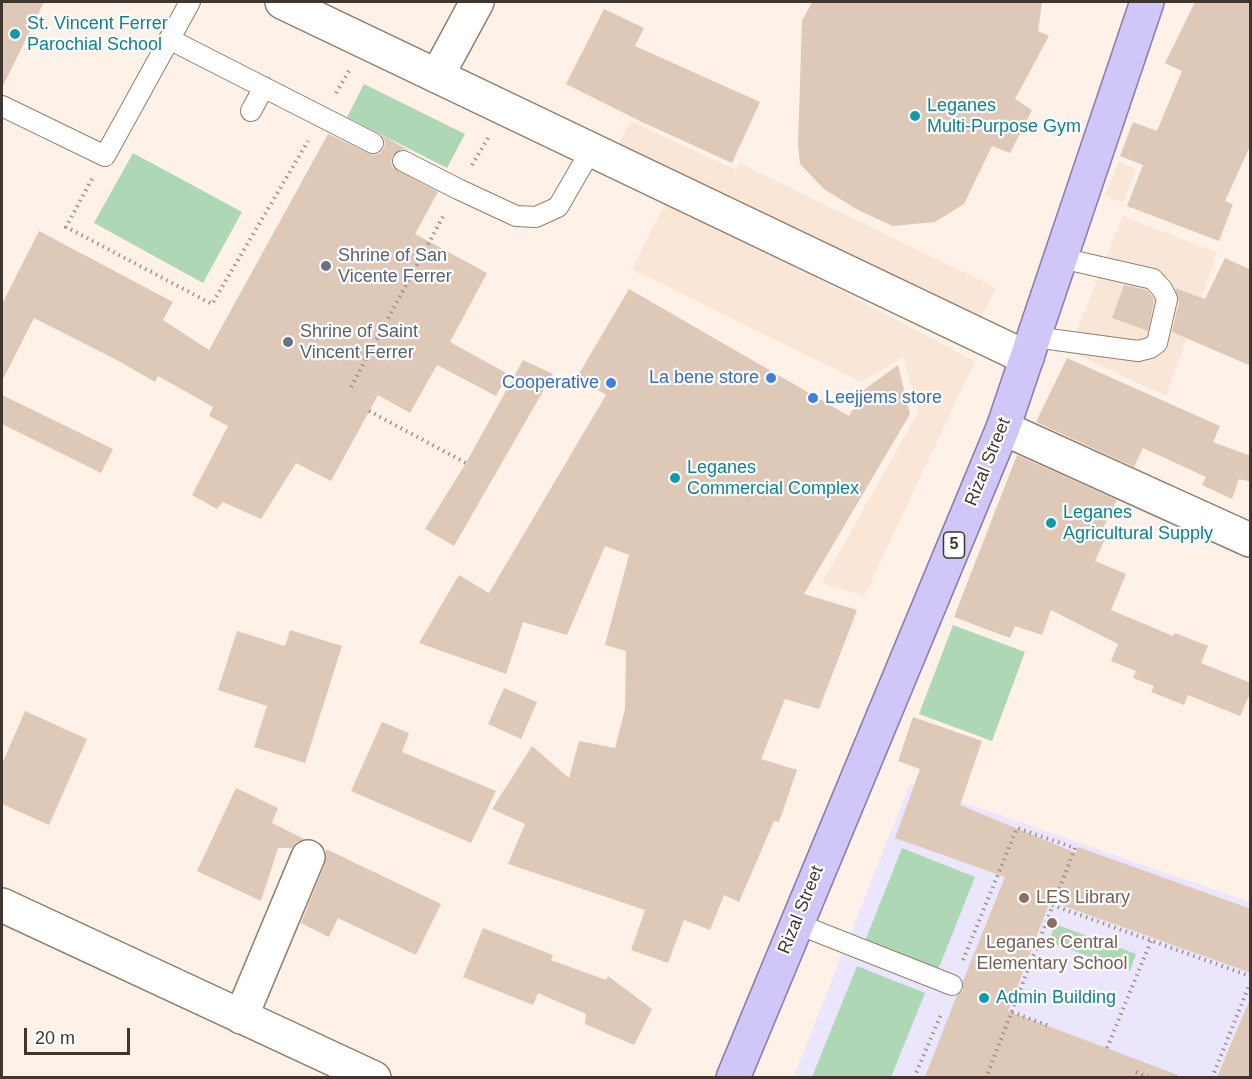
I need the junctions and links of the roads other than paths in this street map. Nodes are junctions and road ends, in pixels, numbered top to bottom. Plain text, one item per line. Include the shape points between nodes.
1 (190, 2) edge
2 (282, 2) edge
3 (477, 2) edge
4 (1147, 2) edge
5 (169, 39) junction
6 (437, 76) junction
7 (264, 87) junction
8 (2, 106) edge
9 (251, 111) dead end
10 (373, 143) dead end
11 (591, 150) junction
12 (403, 161) dead end
13 (1061, 258) junction
14 (1031, 348) junction
15 (1003, 428) junction
16 (1251, 540) edge
17 (308, 857) dead end
18 (2, 905) edge
19 (795, 923) junction
20 (952, 985) road end
21 (242, 1017) junction
22 (375, 1077) edge
23 (733, 1077) edge

1 - 5 lane
2 - 6 street
3 - 6 street
4 - 13 main road, Rizal Street / 5
5 - 7 lane
5 - 8 lane via 105,156
6 - 11 street
7 - 9 lane
7 - 10 lane
11 - 12 lane via 558,207 536,217 516,216
11 - 14 street
13 - 14 main road, Rizal Street / 5
13 - 14 lane via 1153,279 1167,299 1157,343 1138,351
14 - 15 main road, Rizal Street / 5
15 - 16 street
15 - 19 main road, Rizal Street / 5
17 - 21 street
18 - 21 street
19 - 20 lane
19 - 23 main road, Rizal Street / 5
21 - 22 street

